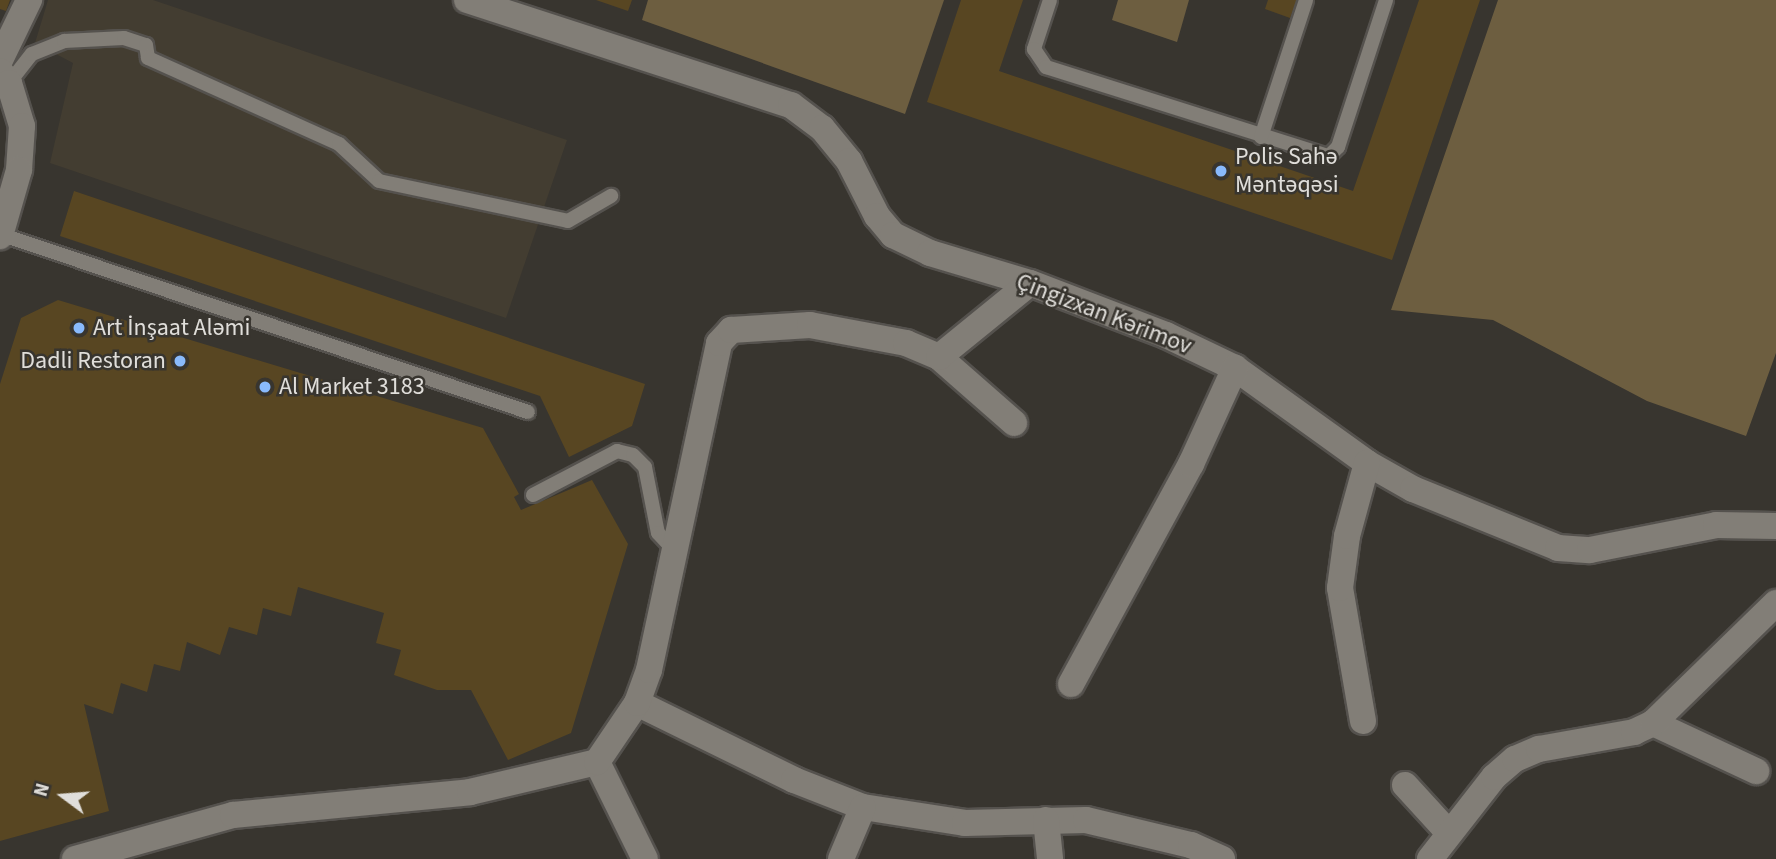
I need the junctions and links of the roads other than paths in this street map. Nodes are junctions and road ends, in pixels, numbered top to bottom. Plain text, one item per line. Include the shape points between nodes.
1 (29, 0) edge
2 (467, 0) edge
3 (1050, 0) edge
4 (1306, 0) edge
5 (1386, 0) edge
6 (3, 71) edge
7 (1261, 137) junction
8 (611, 196) dead end
9 (0, 235) edge
10 (1030, 283) junction
11 (939, 357) junction
12 (1235, 368) junction
13 (528, 412) dead end
14 (1014, 423) dead end
15 (1367, 463) junction
16 (533, 495) dead end
17 (1776, 526) edge
18 (675, 551) junction
19 (1776, 603) edge
20 (1071, 684) dead end
21 (637, 703) junction
22 (1363, 721) dead end
23 (1653, 723) junction
24 (597, 762) junction
25 (1756, 771) dead end
26 (1405, 785) dead end
27 (863, 807) junction
28 (1045, 820) junction
29 (1449, 833) junction
30 (75, 859) edge
31 (645, 859) edge
32 (841, 859) edge
33 (1050, 859) edge
34 (1222, 859) edge
35 (1430, 859) edge

1 - 6 street
2 - 10 street, Çingizxan Kərimov via 791,105 822,128 849,161 877,216 893,235 930,253
3 - 7 lane via 1034,49 1037,60 1046,67
4 - 7 lane
5 - 7 lane via 1338,147 1329,156 1316,155
6 - 8 lane via 64,41 124,38 146,45 148,58 339,144 379,181 568,221
6 - 9 street via 22,126 22,146
9 - 13 lane
10 - 11 street
10 - 12 street, Çingizxan Kərimov via 1166,335
11 - 14 street
11 - 18 street via 906,343 810,325 731,330 719,343 712,369
12 - 15 street, Çingizxan Kərimov
12 - 20 street via 1191,464
15 - 17 street, Çingizxan Kərimov via 1413,489 1558,548 1590,550 1716,525
15 - 22 street via 1340,588
16 - 18 lane via 617,452 633,455 645,467 658,533
18 - 21 street via 649,670
19 - 23 street
21 - 24 street
21 - 27 street via 794,780
23 - 25 street
23 - 29 street via 1634,732 1539,749 1515,760 1494,777
24 - 30 street via 470,792 233,815
24 - 31 street
26 - 29 street
27 - 28 street via 965,823
27 - 32 street
28 - 33 street
28 - 34 street via 1114,825 1191,845
29 - 35 street

